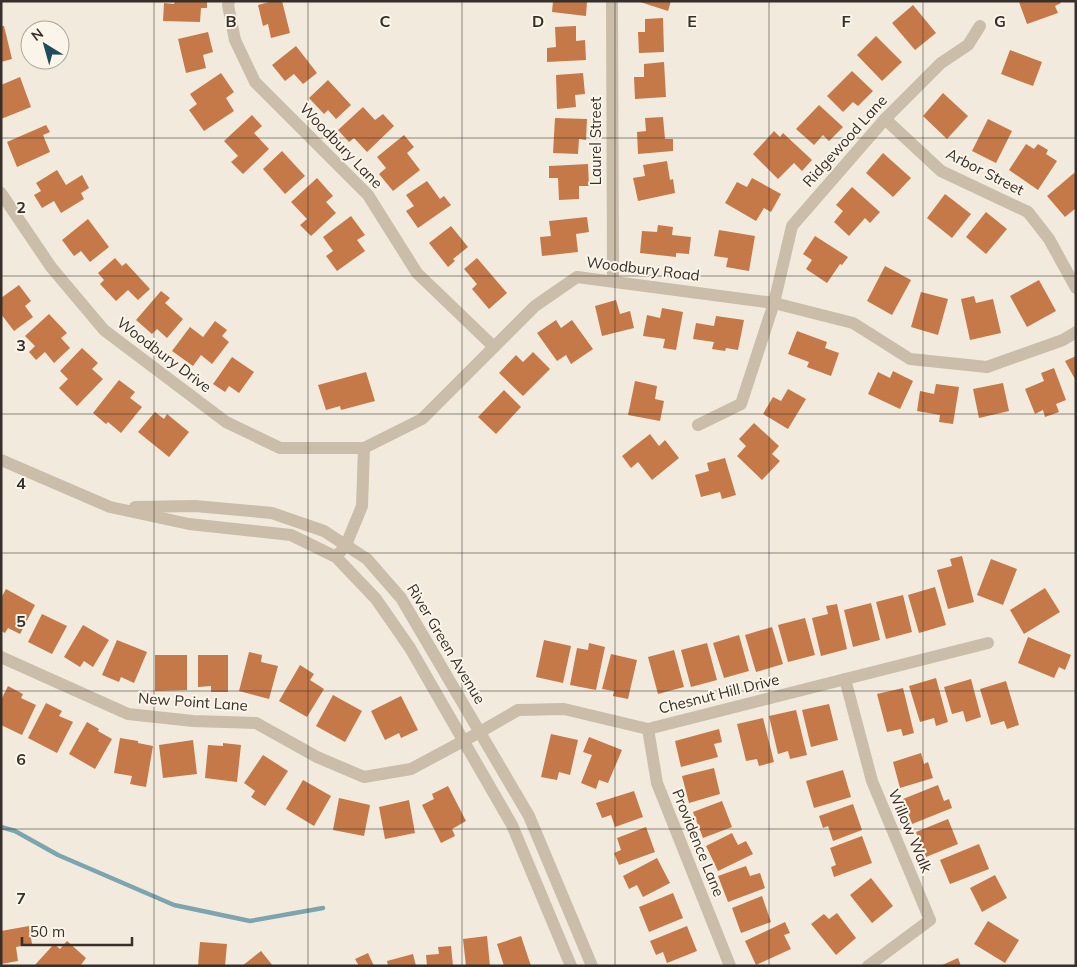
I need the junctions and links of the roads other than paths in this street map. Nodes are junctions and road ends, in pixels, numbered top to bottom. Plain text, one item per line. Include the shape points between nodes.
1 (229, 1) edge
2 (612, 1) edge
3 (980, 26) dead end
4 (885, 119) junction
5 (1, 193) edge
6 (613, 281) junction
7 (1076, 288) edge
8 (774, 303) junction
9 (1076, 332) edge
10 (494, 347) junction
11 (698, 425) dead end
12 (364, 448) junction
13 (1, 460) edge
14 (110, 507) junction
15 (346, 546) junction
16 (336, 557) junction
17 (988, 643) dead end
18 (1, 657) edge
19 (845, 679) junction
20 (648, 729) junction
21 (480, 732) junction
22 (463, 741) junction
23 (570, 966) edge
24 (592, 966) edge
25 (730, 966) edge
26 (868, 966) edge

1 - 10 street, Woodbury Lane via 235,40 255,82 368,195 417,273
2 - 6 street, Laurel Street
3 - 4 street, Ridgewood Lane via 968,45 941,63
4 - 7 street, Arbor Street via 941,171 1028,212 1049,239
4 - 8 street, Ridgewood Lane via 792,226
5 - 12 street, Woodbury Drive via 51,267 104,330 226,422 280,448
6 - 8 street, Woodbury Road
6 - 10 street, Woodbury Road via 578,277 534,306
8 - 9 street, Woodbury Road via 853,323 910,358 987,367 1063,340
8 - 11 street, Ridgewood Lane via 742,404
10 - 12 street, Woodbury Road via 422,419
12 - 15 street via 362,506
13 - 14 street, River Green Avenue
14 - 15 street, River Green Avenue via 195,506 272,513 324,531
14 - 16 street, River Green Avenue via 189,524 291,535
15 - 16 street
15 - 21 street, River Green Avenue via 367,559 401,598
16 - 22 street, River Green Avenue via 376,599 410,648
17 - 19 street, Chesnut Hill Drive
18 - 22 street, New Point Lane via 128,714 256,723 317,757 364,777 411,769
19 - 20 street, Chesnut Hill Drive
19 - 26 street, Willow Walk via 872,781 930,920
20 - 21 street, Chesnut Hill Drive via 564,709 518,710
20 - 25 street, Providence Lane via 658,783
21 - 22 street, Chesnut Hill Drive
21 - 24 street, River Green Avenue via 529,816
22 - 23 street, River Green Avenue via 512,825

